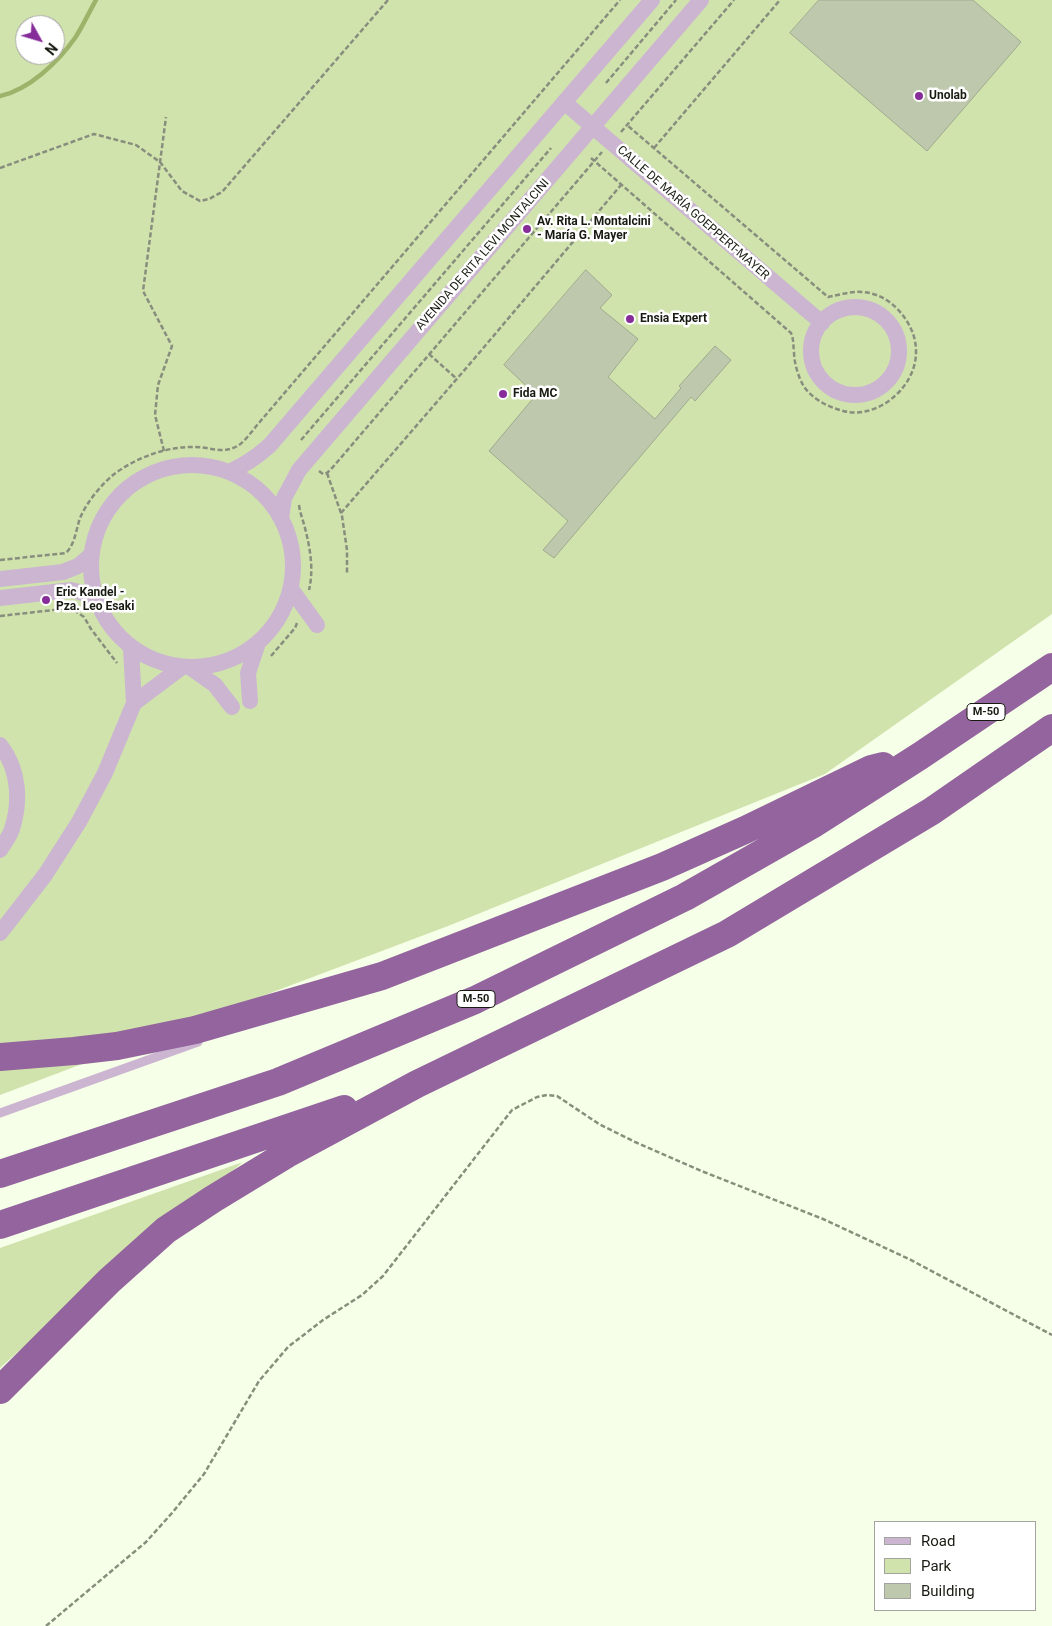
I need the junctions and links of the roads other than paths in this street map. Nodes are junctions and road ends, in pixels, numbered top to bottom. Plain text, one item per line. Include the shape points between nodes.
1 (652, 0) edge
2 (701, 0) edge
3 (564, 102) junction
4 (592, 127) junction
5 (822, 323) junction
6 (228, 472) junction
7 (281, 518) junction
8 (92, 554) junction
9 (0, 579) edge
10 (291, 589) junction
11 (0, 598) edge
12 (96, 599) junction
13 (317, 625) dead end
14 (258, 643) junction
15 (130, 648) junction
16 (186, 667) junction
17 (1052, 667) edge
18 (250, 701) dead end
19 (134, 703) junction
20 (232, 707) dead end
21 (1052, 728) edge
22 (0, 745) edge
23 (920, 756) junction
24 (0, 850) edge
25 (0, 933) edge
26 (382, 976) junction
27 (245, 1025) dead end
28 (208, 1038) dead end
29 (0, 1057) edge
30 (416, 1084) junction
31 (0, 1113) edge
32 (0, 1174) edge
33 (0, 1225) edge
34 (0, 1390) edge

1 - 3 street
2 - 4 street, AVENIDA DE RITA LEVI MONTALCINI
3 - 4 street, CALLE DE MARÍA GOEPPERT-MAYER
3 - 6 street via 282,432 257,458
4 - 5 street, CALLE DE MARÍA GOEPPERT-MAYER
4 - 7 street, AVENIDA DE RITA LEVI MONTALCINI via 299,470 284,498
5 - 5 street via 813,339 812,356 816,372 827,386 842,394 860,395 876,390 890,379 898,364 899,347 894,330 884,317 868,309 851,308 835,312
6 - 7 street via 256,488
6 - 8 street via 202,466 182,466 141,480 122,494 107,513
7 - 10 street via 292,554
8 - 9 street via 78,566 63,572
8 - 12 street
10 - 13 street
10 - 14 street via 278,620
11 - 12 street via 71,590
12 - 15 street via 112,628
14 - 16 street via 226,662
14 - 18 street via 248,673
15 - 16 street via 168,665
15 - 19 street
16 - 19 street
16 - 20 street via 216,685
17 - 23 highway, M-50
19 - 25 street via 105,773 80,822 45,875
21 - 30 highway via 932,811 727,934
22 - 24 street via 14,771 18,790 12,831
23 - 26 highway via 871,769 662,867
23 - 32 highway, M-50 via 815,824 685,897 475,1000 278,1082
26 - 27 lane
26 - 29 highway via 186,1032 117,1046
28 - 31 lane
30 - 33 highway
30 - 34 highway via 287,1154 166,1230 109,1281

